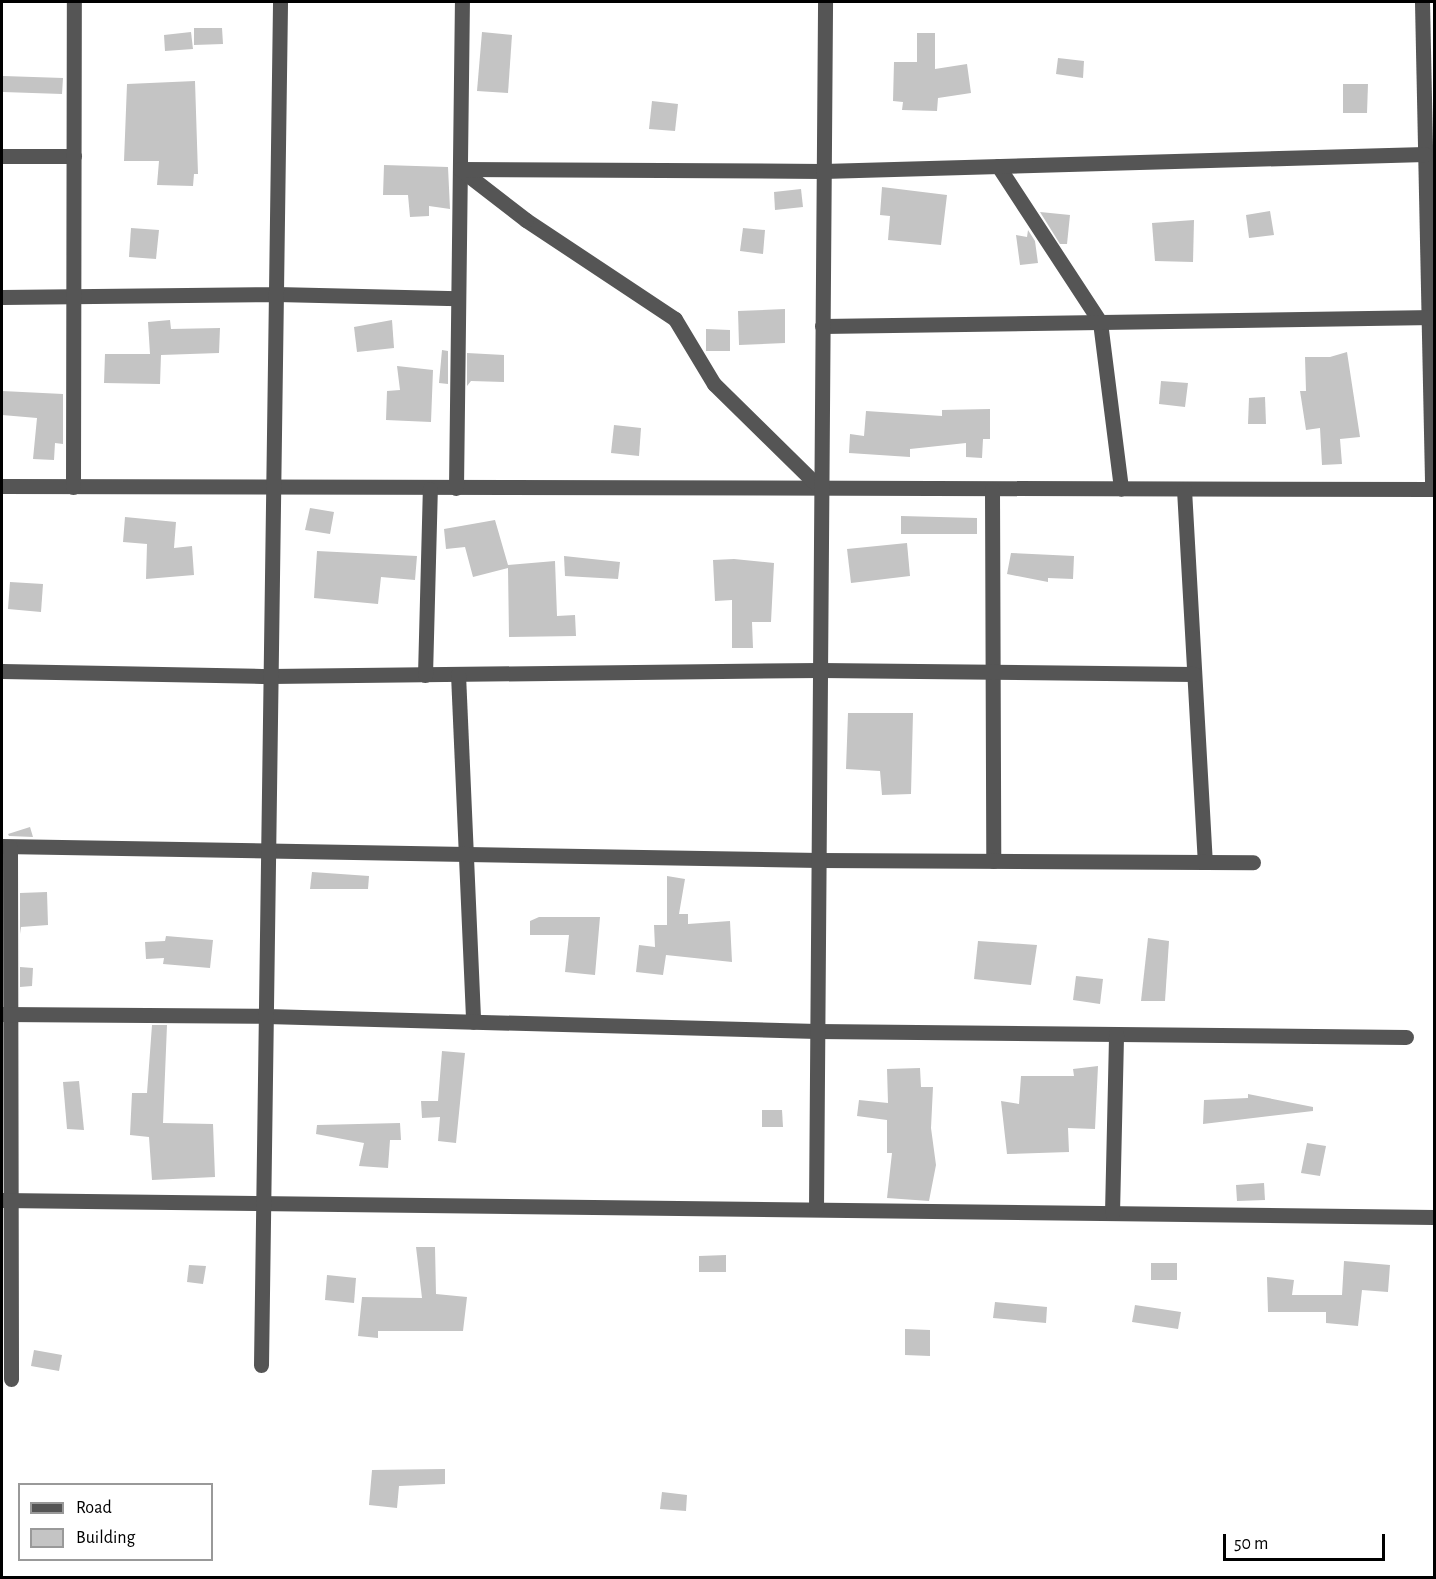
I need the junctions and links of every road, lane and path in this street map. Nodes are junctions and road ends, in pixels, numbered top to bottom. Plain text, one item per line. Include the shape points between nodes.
1 (74, 2) edge
2 (280, 2) edge
3 (462, 2) edge
4 (825, 2) edge
5 (1422, 2) edge
6 (1425, 154) junction
7 (2, 156) edge
8 (74, 156) junction
9 (998, 166) junction
10 (460, 169) junction
11 (824, 171) junction
12 (276, 294) junction
13 (73, 296) junction
14 (2, 297) edge
15 (458, 298) junction
16 (1431, 317) edge
17 (1100, 322) junction
18 (822, 326) junction
19 (2, 486) edge
20 (73, 487) junction
21 (273, 488) junction
22 (456, 488) junction
23 (430, 489) junction
24 (821, 489) junction
25 (992, 489) junction
26 (1121, 489) junction
27 (1184, 489) junction
28 (1433, 489) edge
29 (820, 670) junction
30 (2, 671) edge
31 (993, 672) junction
32 (458, 674) junction
33 (1194, 674) junction
34 (425, 675) junction
35 (270, 676) junction
36 (6, 847) edge
37 (268, 849) junction
38 (465, 853) junction
39 (819, 860) junction
40 (993, 861) junction
41 (1205, 861) junction
42 (1253, 862) dead end
43 (6, 1014) edge
44 (266, 1016) junction
45 (473, 1022) junction
46 (817, 1031) junction
47 (1116, 1034) junction
48 (1406, 1037) dead end
49 (6, 1200) edge
50 (263, 1203) junction
51 (816, 1209) junction
52 (1112, 1213) junction
53 (1434, 1217) edge
54 (261, 1365) dead end
55 (10, 1379) dead end

1 - 8 street
2 - 12 street
3 - 10 street
4 - 11 street
5 - 6 street
6 - 9 street
6 - 16 street
7 - 8 street
8 - 13 street
9 - 11 street
9 - 17 street
10 - 11 street
10 - 15 street
10 - 24 street via 526,220 675,319 714,384
11 - 18 street
12 - 13 street
12 - 15 street
12 - 21 street
13 - 14 street
13 - 20 street
15 - 22 street
16 - 17 street
16 - 28 street
17 - 18 street
17 - 26 street
18 - 24 street
19 - 20 street
20 - 21 street
21 - 23 street
21 - 35 street
22 - 23 street
22 - 24 street
23 - 34 street
24 - 25 street
24 - 29 street
25 - 26 street
25 - 31 street
26 - 27 street
27 - 28 street
27 - 33 street
29 - 31 street
29 - 32 street
29 - 39 street
30 - 35 street
31 - 33 street
31 - 40 street
32 - 34 street
32 - 38 street
33 - 41 street
34 - 35 street
35 - 37 street
36 - 37 street
36 - 43 street
37 - 38 street
37 - 44 street
38 - 39 street
38 - 45 street
39 - 40 street
39 - 46 street
40 - 41 street
41 - 42 street
43 - 44 street
43 - 49 street
44 - 45 street
44 - 50 street
45 - 46 street
46 - 47 street
46 - 51 street
47 - 48 street
47 - 52 street
49 - 50 street
49 - 55 street
50 - 51 street
50 - 54 street
51 - 52 street
52 - 53 street

